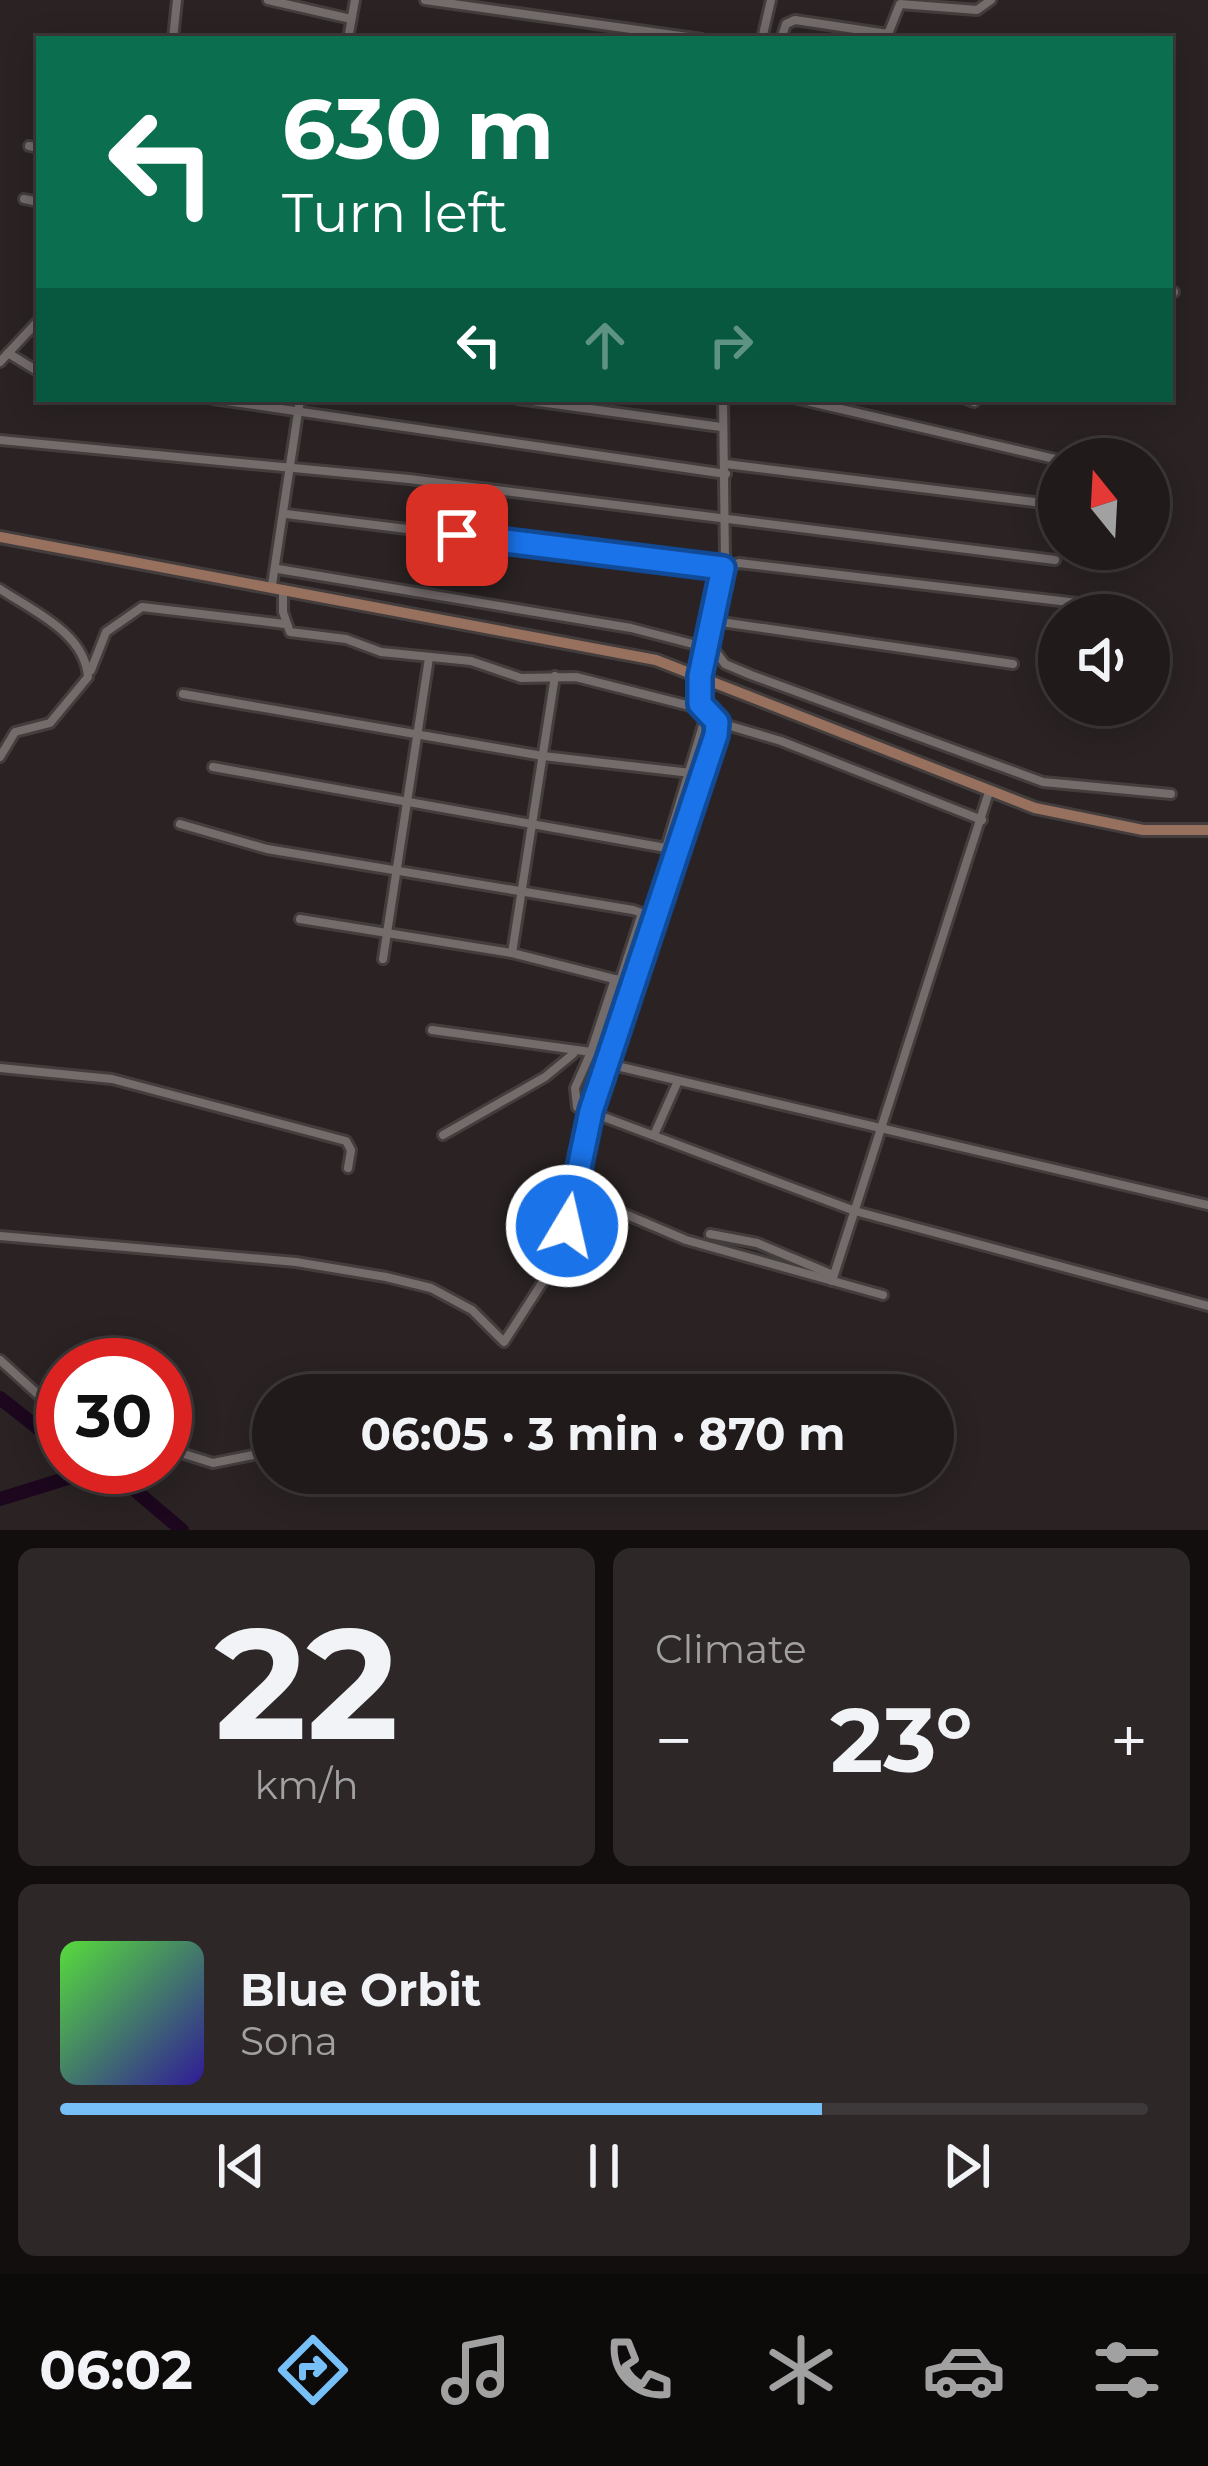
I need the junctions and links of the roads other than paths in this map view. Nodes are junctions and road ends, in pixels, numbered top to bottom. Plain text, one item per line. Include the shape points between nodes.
1 (177, 0) edge
2 (268, 0) edge
3 (355, 0) edge
4 (425, 0) edge
5 (771, 0) edge
6 (991, 0) edge
7 (351, 19) junction
8 (173, 36) edge
9 (348, 36) edge
10 (681, 36) edge
11 (764, 36) edge
12 (782, 36) edge
13 (24, 199) dead end
14 (36, 201) edge
15 (36, 323) edge
16 (8, 353) junction
17 (0, 362) edge
18 (36, 370) edge
19 (233, 402) edge
20 (300, 402) edge
21 (540, 402) edge
22 (723, 402) edge
23 (811, 402) edge
24 (299, 412) junction
25 (721, 427) junction
26 (0, 440) edge
27 (1038, 455) edge
28 (292, 468) junction
29 (726, 469) junction
30 (1038, 503) edge
31 (286, 514) junction
32 (727, 518) junction
33 (0, 537) edge
34 (1038, 558) edge
35 (723, 568) junction
36 (278, 569) junction
37 (278, 586) junction
38 (0, 589) edge
39 (1038, 598) edge
40 (714, 621) junction
41 (285, 624) junction
42 (709, 646) junction
43 (429, 658) junction
44 (1013, 664) dead end
45 (555, 676) junction
46 (700, 676) junction
47 (88, 677) junction
48 (182, 694) dead end
49 (705, 711) junction
50 (717, 722) junction
51 (421, 735) junction
52 (543, 756) junction
53 (0, 757) edge
54 (213, 767) dead end
55 (691, 773) junction
56 (989, 792) junction
57 (1171, 794) dead end
58 (410, 805) junction
59 (982, 820) junction
60 (180, 824) dead end
61 (533, 827) junction
62 (1208, 830) edge
63 (399, 871) junction
64 (522, 892) junction
65 (299, 919) dead end
66 (388, 934) junction
67 (512, 953) junction
68 (382, 959) dead end
69 (617, 980) junction
70 (634, 984) junction
71 (432, 1030) dead end
72 (591, 1052) junction
73 (574, 1053) junction
74 (607, 1064) junction
75 (0, 1069) edge
76 (678, 1081) junction
77 (591, 1111) junction
78 (882, 1130) junction
79 (443, 1135) dead end
80 (654, 1135) junction
81 (348, 1168) dead end
82 (569, 1198) junction
83 (1208, 1205) edge
84 (855, 1211) junction
85 (0, 1236) edge
86 (695, 1243) junction
87 (832, 1278) junction
88 (883, 1295) dead end
89 (1208, 1306) edge
90 (0, 1360) edge
91 (36, 1393) edge
92 (252, 1455) edge
93 (192, 1456) edge

1 - 8 street
2 - 7 street
3 - 7 street
4 - 10 street
5 - 11 street
6 - 12 street via 977,10 900,4 888,34 795,20
7 - 9 street
13 - 14 street
15 - 16 street
16 - 17 street
16 - 18 street
19 - 24 street
20 - 24 street
21 - 25 street
22 - 25 street
23 - 27 street
24 - 28 street
24 - 29 street
25 - 29 street
26 - 28 street
28 - 31 street
28 - 32 street
29 - 30 street
29 - 32 street
31 - 35 street
31 - 36 street
32 - 34 street
32 - 35 street
33 - 37 main road
35 - 39 street via 739,563
35 - 40 street
36 - 37 street
36 - 42 street
37 - 41 street
37 - 46 main road via 558,638
38 - 47 street via 73,639
40 - 42 street
40 - 44 street
41 - 43 street via 303,635
41 - 47 street via 142,607 106,632
42 - 46 street
42 - 57 street via 725,664 995,767 1043,782
43 - 45 street via 521,678
43 - 51 street
45 - 49 street
45 - 52 street
46 - 49 street
46 - 56 main road
47 - 53 street via 50,723 15,732
48 - 51 street
49 - 50 street
49 - 55 street
50 - 59 street
50 - 70 street
51 - 52 street
51 - 58 street
52 - 55 street
52 - 61 street
54 - 58 street
55 - 61 street via 666,848
56 - 59 street
56 - 62 main road via 1143,830
58 - 61 street
58 - 63 street
59 - 78 street
60 - 63 street
61 - 64 street
63 - 64 street
63 - 66 street
64 - 67 street
64 - 69 street via 642,913
65 - 66 street
66 - 67 street
66 - 68 street
67 - 69 street
69 - 70 street
69 - 72 street
70 - 74 street
71 - 73 street
72 - 73 street
72 - 77 street via 573,1099
73 - 79 street
74 - 76 street
74 - 77 street
75 - 81 street via 112,1078 346,1141
76 - 78 street
76 - 80 street
77 - 80 street
77 - 82 street
78 - 83 street
78 - 84 street
80 - 84 street
82 - 85 street via 560,1255 504,1342 472,1310 386,1277
82 - 86 street
84 - 87 street
84 - 89 street
86 - 87 street
86 - 87 street via 712,1231
87 - 88 street
90 - 91 street
92 - 93 street via 214,1463

